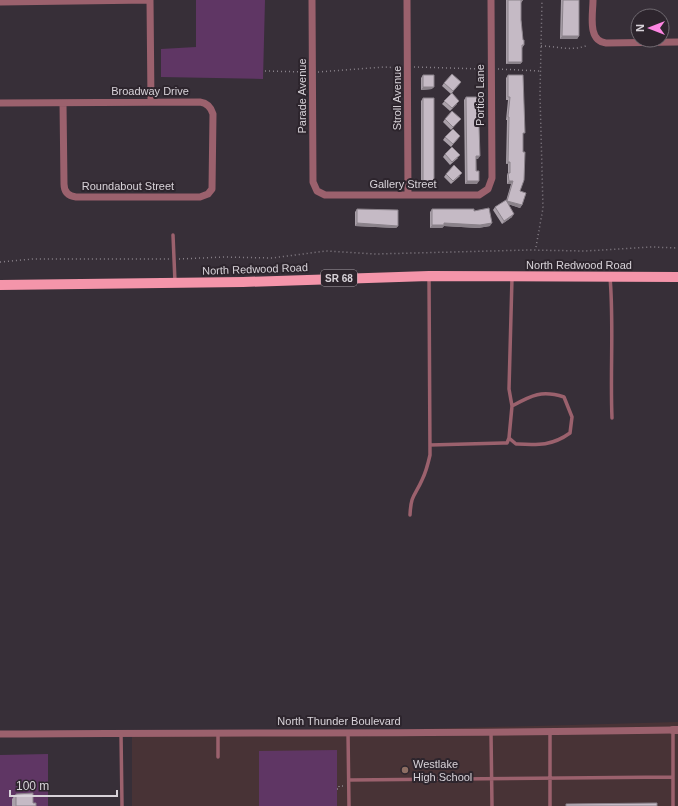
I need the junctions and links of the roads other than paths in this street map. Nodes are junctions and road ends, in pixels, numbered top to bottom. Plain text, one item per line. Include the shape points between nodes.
1 (150, 0) edge
2 (312, 0) edge
3 (407, 0) edge
4 (491, 0) edge
5 (593, 0) edge
6 (0, 2) edge
7 (678, 42) edge
8 (150, 102) junction
9 (0, 103) edge
10 (63, 103) junction
11 (488, 189) joint
12 (317, 191) joint
13 (208, 194) joint
14 (408, 195) junction
15 (173, 235) dead end
16 (429, 276) junction
17 (610, 276) junction
18 (678, 277) edge
19 (512, 278) junction
20 (175, 283) junction
21 (0, 285) edge
22 (512, 406) junction
23 (612, 418) dead end
24 (510, 438) junction
25 (430, 445) junction
26 (410, 515) dead end
27 (676, 730) edge
28 (348, 731) junction
29 (218, 732) junction
30 (550, 732) junction
31 (121, 733) junction
32 (491, 733) junction
33 (0, 734) edge
34 (218, 757) dead end
35 (673, 777) junction
36 (492, 779) junction
37 (551, 779) junction
38 (348, 780) junction
39 (122, 806) edge
40 (349, 806) edge
41 (492, 806) edge
42 (550, 806) edge
43 (673, 806) edge

1 - 6 street
1 - 8 street
2 - 12 street, Parade Avenue via 309,72 313,182
3 - 14 street, Stroll Avenue
4 - 11 street, Portico Lane via 492,178
5 - 7 street via 593,31 597,39 606,43
8 - 10 street, Broadway Drive
8 - 13 street, Broadway Drive via 200,102 207,104 211,109 214,117 213,185
9 - 10 street, Broadway Drive
10 - 13 street, Roundabout Street via 64,184 65,191 70,195 192,197
11 - 14 street, Gallery Street via 479,195
12 - 14 street, Gallery Street via 325,195
15 - 20 lane
16 - 19 main road, North Redwood Road / SR 68
16 - 20 main road, North Redwood Road / SR 68
16 - 25 lane
17 - 18 main road, North Redwood Road / SR 68
17 - 19 main road, North Redwood Road / SR 68
17 - 23 lane via 613,306
19 - 22 lane via 509,389
20 - 21 main road, North Redwood Road / SR 68
22 - 24 lane
22 - 24 lane via 533,395 551,393 564,397 572,417 570,433 558,442 538,445 516,444
24 - 25 lane via 507,443
25 - 26 lane via 427,469 422,482 414,492
27 - 30 street, North Thunder Boulevard
27 - 35 lane
28 - 29 street, North Thunder Boulevard
28 - 32 street, North Thunder Boulevard
28 - 38 lane
29 - 31 street, North Thunder Boulevard
29 - 34 lane
30 - 32 street, North Thunder Boulevard
30 - 37 lane
31 - 33 street, North Thunder Boulevard
31 - 39 lane
32 - 36 lane
35 - 37 lane
35 - 43 lane
36 - 37 lane
36 - 38 lane
36 - 41 lane
37 - 42 lane
38 - 40 lane

